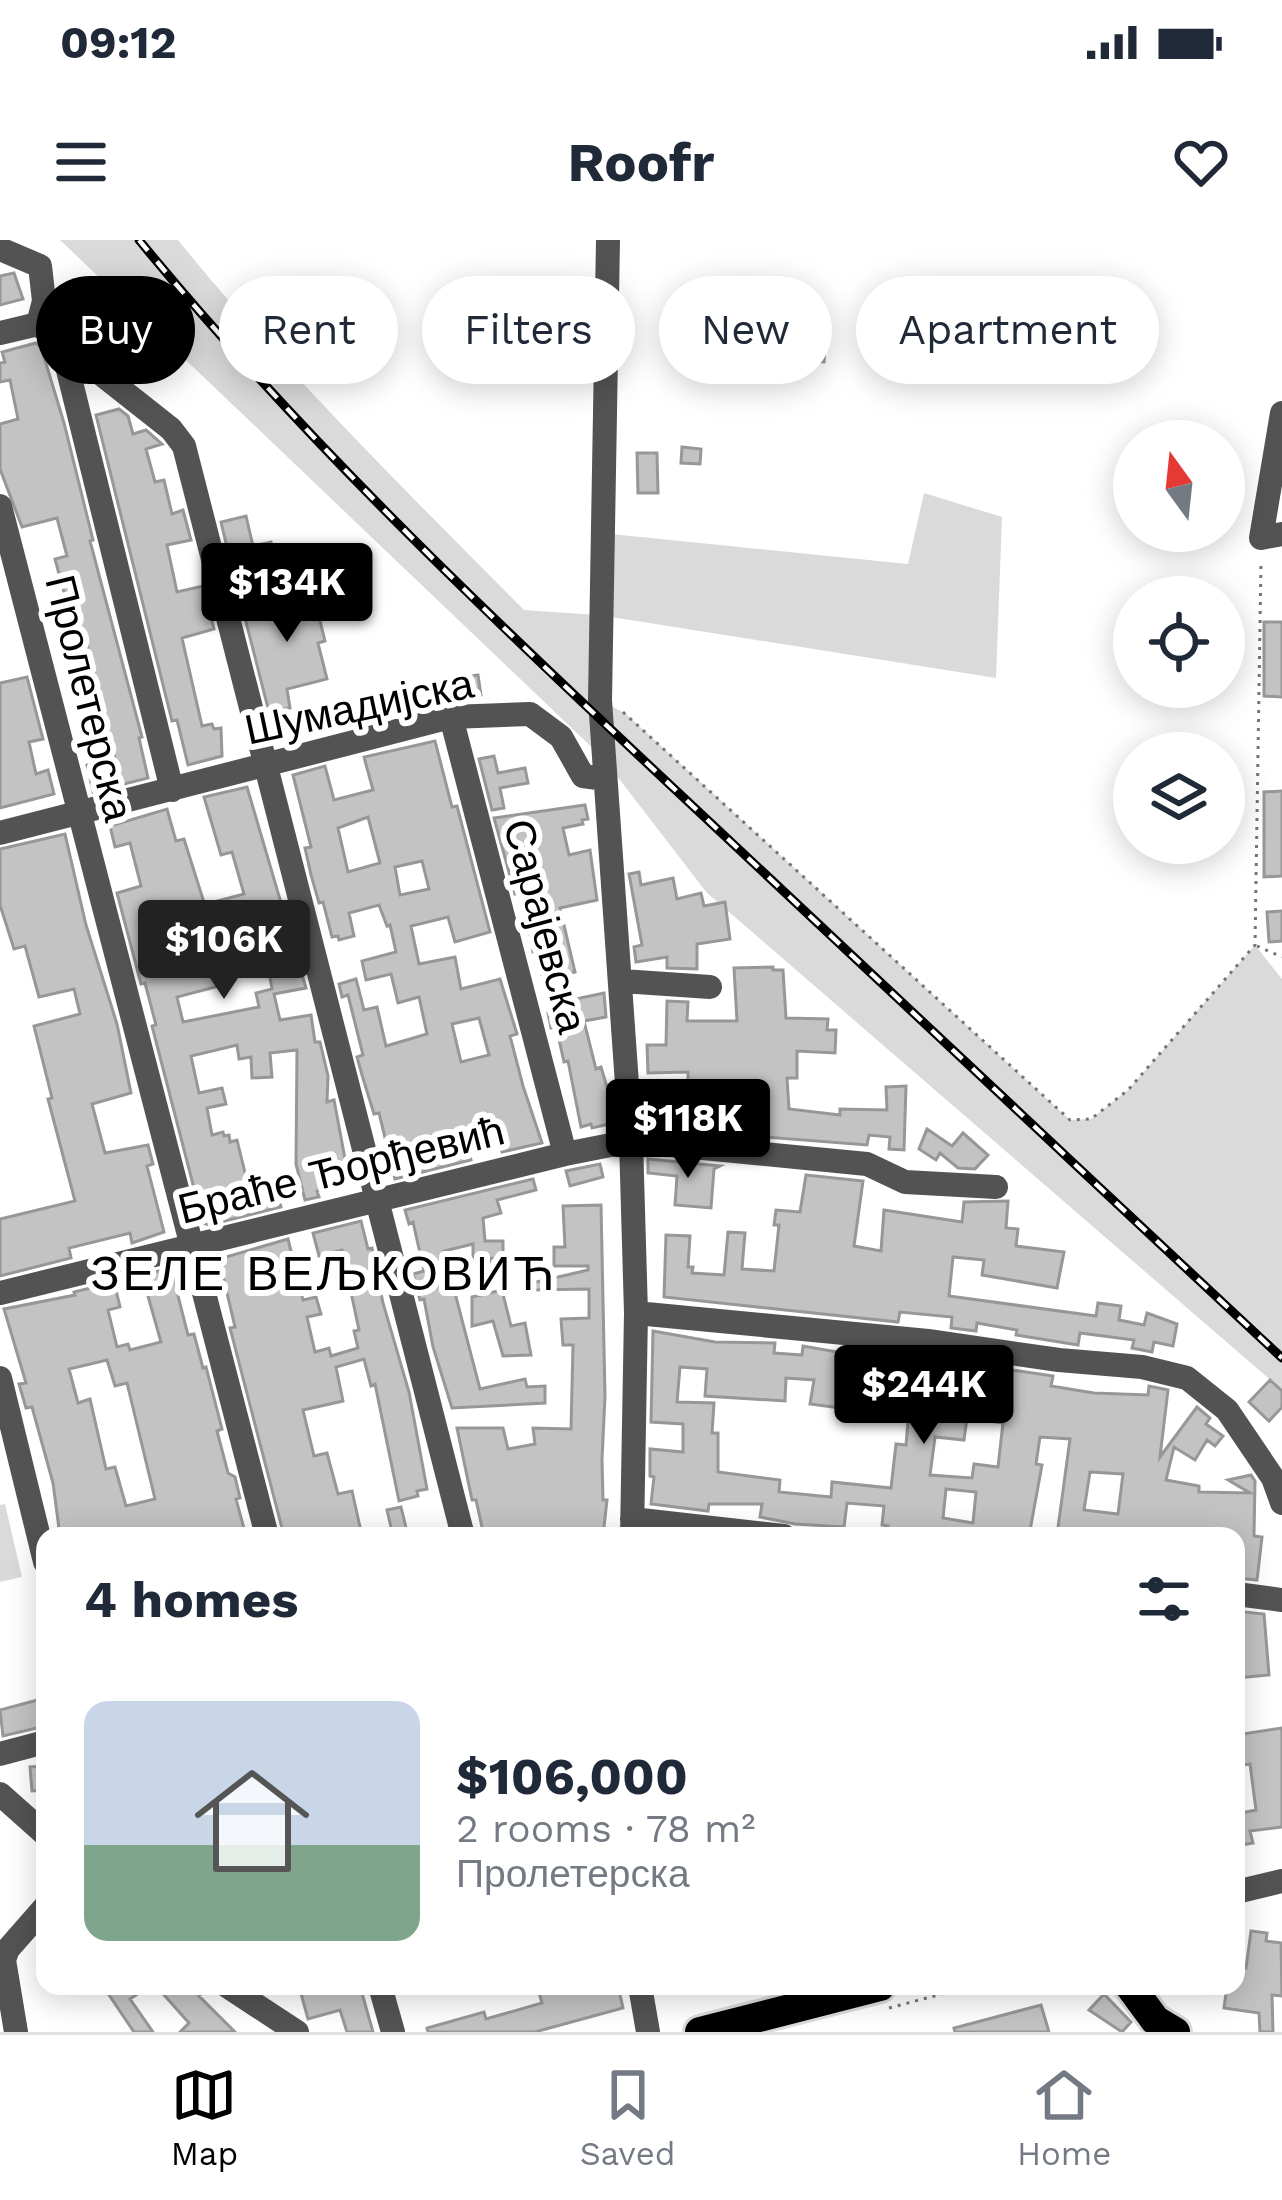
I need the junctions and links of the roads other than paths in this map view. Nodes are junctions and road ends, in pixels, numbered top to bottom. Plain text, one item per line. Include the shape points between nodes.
1 (608, 240) edge
2 (0, 249) edge
3 (41, 253) edge
4 (36, 324) edge
5 (0, 333) edge
6 (71, 384) edge
7 (112, 384) edge
8 (1282, 413) edge
9 (0, 506) edge
10 (1272, 536) edge
11 (451, 717) junction
12 (266, 765) junction
13 (604, 779) junction
14 (172, 790) junction
15 (79, 813) junction
16 (0, 833) edge
17 (622, 981) junction
18 (710, 987) dead end
19 (631, 1142) junction
20 (565, 1154) junction
21 (996, 1187) dead end
22 (379, 1202) junction
23 (193, 1245) junction
24 (0, 1293) edge
25 (635, 1313) junction
26 (0, 1378) edge
27 (1282, 1503) edge
28 (36, 1527) edge
29 (265, 1527) edge
30 (461, 1527) edge
31 (632, 1527) edge
32 (1245, 1595) edge
33 (1282, 1600) edge
34 (36, 1744) edge
35 (0, 1754) edge
36 (0, 1794) edge
37 (36, 1826) edge
38 (1282, 1881) edge
39 (1245, 1890) edge
40 (36, 1917) edge
41 (241, 1995) edge
42 (383, 1995) edge
43 (642, 1995) edge
44 (845, 1995) edge
45 (1137, 1995) edge
46 (1160, 1995) edge
47 (16, 2032) edge
48 (297, 2032) edge
49 (393, 2032) edge
50 (648, 2032) edge
51 (700, 2032) edge
52 (1178, 2032) edge

1 - 13 street
2 - 3 street
4 - 5 street
6 - 14 street
7 - 12 street via 184,446
8 - 10 street
9 - 15 street, Пролетерска
11 - 12 street, Шумадијска
11 - 13 street, Шумадијска via 530,714 561,736 583,776
11 - 20 street, Сарајевска
12 - 14 street, Шумадијска
12 - 22 street
13 - 17 street
14 - 15 street, Шумадијска
15 - 16 street, Шумадијска
15 - 23 street, Пролетерска
17 - 18 street
17 - 19 street
19 - 20 street, Браће Ђорђевић
19 - 21 street, Браће Ђорђевић via 867,1164 905,1182
19 - 25 street
20 - 22 street, Браће Ђорђевић
22 - 23 street, Браће Ђорђевић
22 - 30 street
23 - 24 street, Браће Ђорђевић
23 - 29 street, Пролетерска
25 - 27 street via 928,1341 1187,1378 1248,1438
25 - 31 street
26 - 28 street
32 - 33 street
34 - 35 street
36 - 37 street
38 - 39 street
40 - 47 street via 4,1960
41 - 48 street
42 - 49 street
43 - 50 street
44 - 51 main road
45 - 52 main road via 1155,2020
46 - 52 main road

